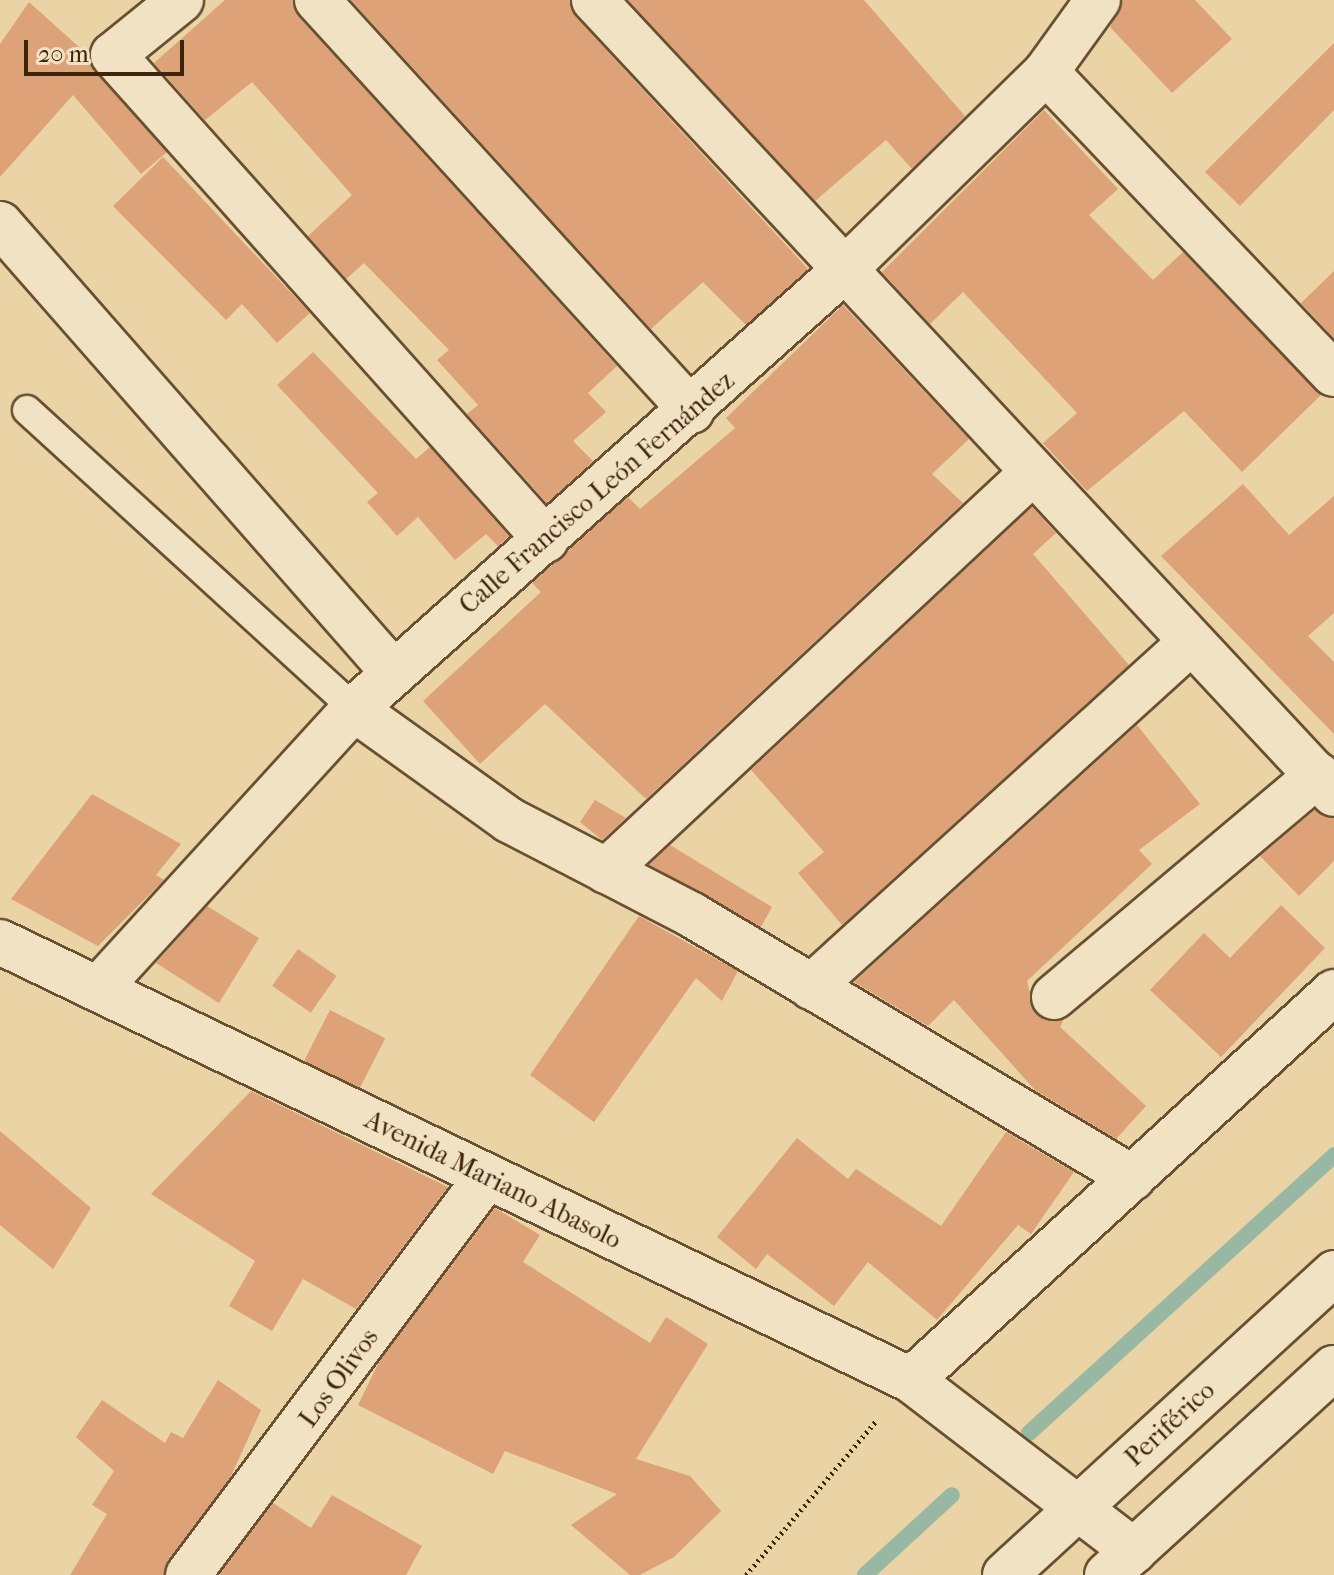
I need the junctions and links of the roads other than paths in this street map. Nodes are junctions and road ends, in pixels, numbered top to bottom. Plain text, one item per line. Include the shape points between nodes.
1 (181, 0) edge
2 (317, 0) edge
3 (594, 0) edge
4 (1098, 0) edge
5 (1046, 72) junction
6 (0, 224) edge
7 (841, 273) junction
8 (1334, 374) edge
9 (27, 410) dead end
10 (692, 411) junction
11 (1031, 474) junction
12 (546, 540) junction
13 (1189, 644) junction
14 (394, 673) junction
15 (354, 709) junction
16 (1326, 785) edge
17 (606, 871) junction
18 (0, 942) edge
19 (811, 987) junction
20 (98, 989) junction
21 (1334, 992) edge
22 (1054, 997) dead end
23 (486, 1178) junction
24 (1133, 1178) junction
25 (1334, 1273) edge
26 (1334, 1368) edge
27 (911, 1380) junction
28 (1081, 1506) junction
29 (1121, 1563) edge
30 (188, 1575) edge
31 (1005, 1575) edge

1 - 12 street via 113,55
2 - 10 street
3 - 7 street
4 - 5 street, Calle Francisco León Fernández
5 - 7 street, Calle Francisco León Fernández
5 - 8 street
6 - 14 street
7 - 10 street, Calle Francisco León Fernández
7 - 11 street
9 - 15 lane
10 - 12 street, Calle Francisco León Fernández
11 - 13 street
11 - 17 street
12 - 14 street, Calle Francisco León Fernández
13 - 16 street
13 - 19 street
14 - 15 street, Calle Francisco León Fernández
15 - 17 street via 509,820
15 - 20 street, Calle Francisco León Fernández
16 - 22 street
17 - 19 street
18 - 20 street, Avenida Mariano Abasolo
19 - 24 street
20 - 23 street, Avenida Mariano Abasolo
21 - 24 street
23 - 27 street, Avenida Mariano Abasolo
23 - 30 street, Los Olivos
24 - 27 street
25 - 28 street, Periférico
26 - 29 street
27 - 28 street, Avenida Mariano Abasolo
28 - 29 street, Avenida Mariano Abasolo
28 - 31 street, Periférico

